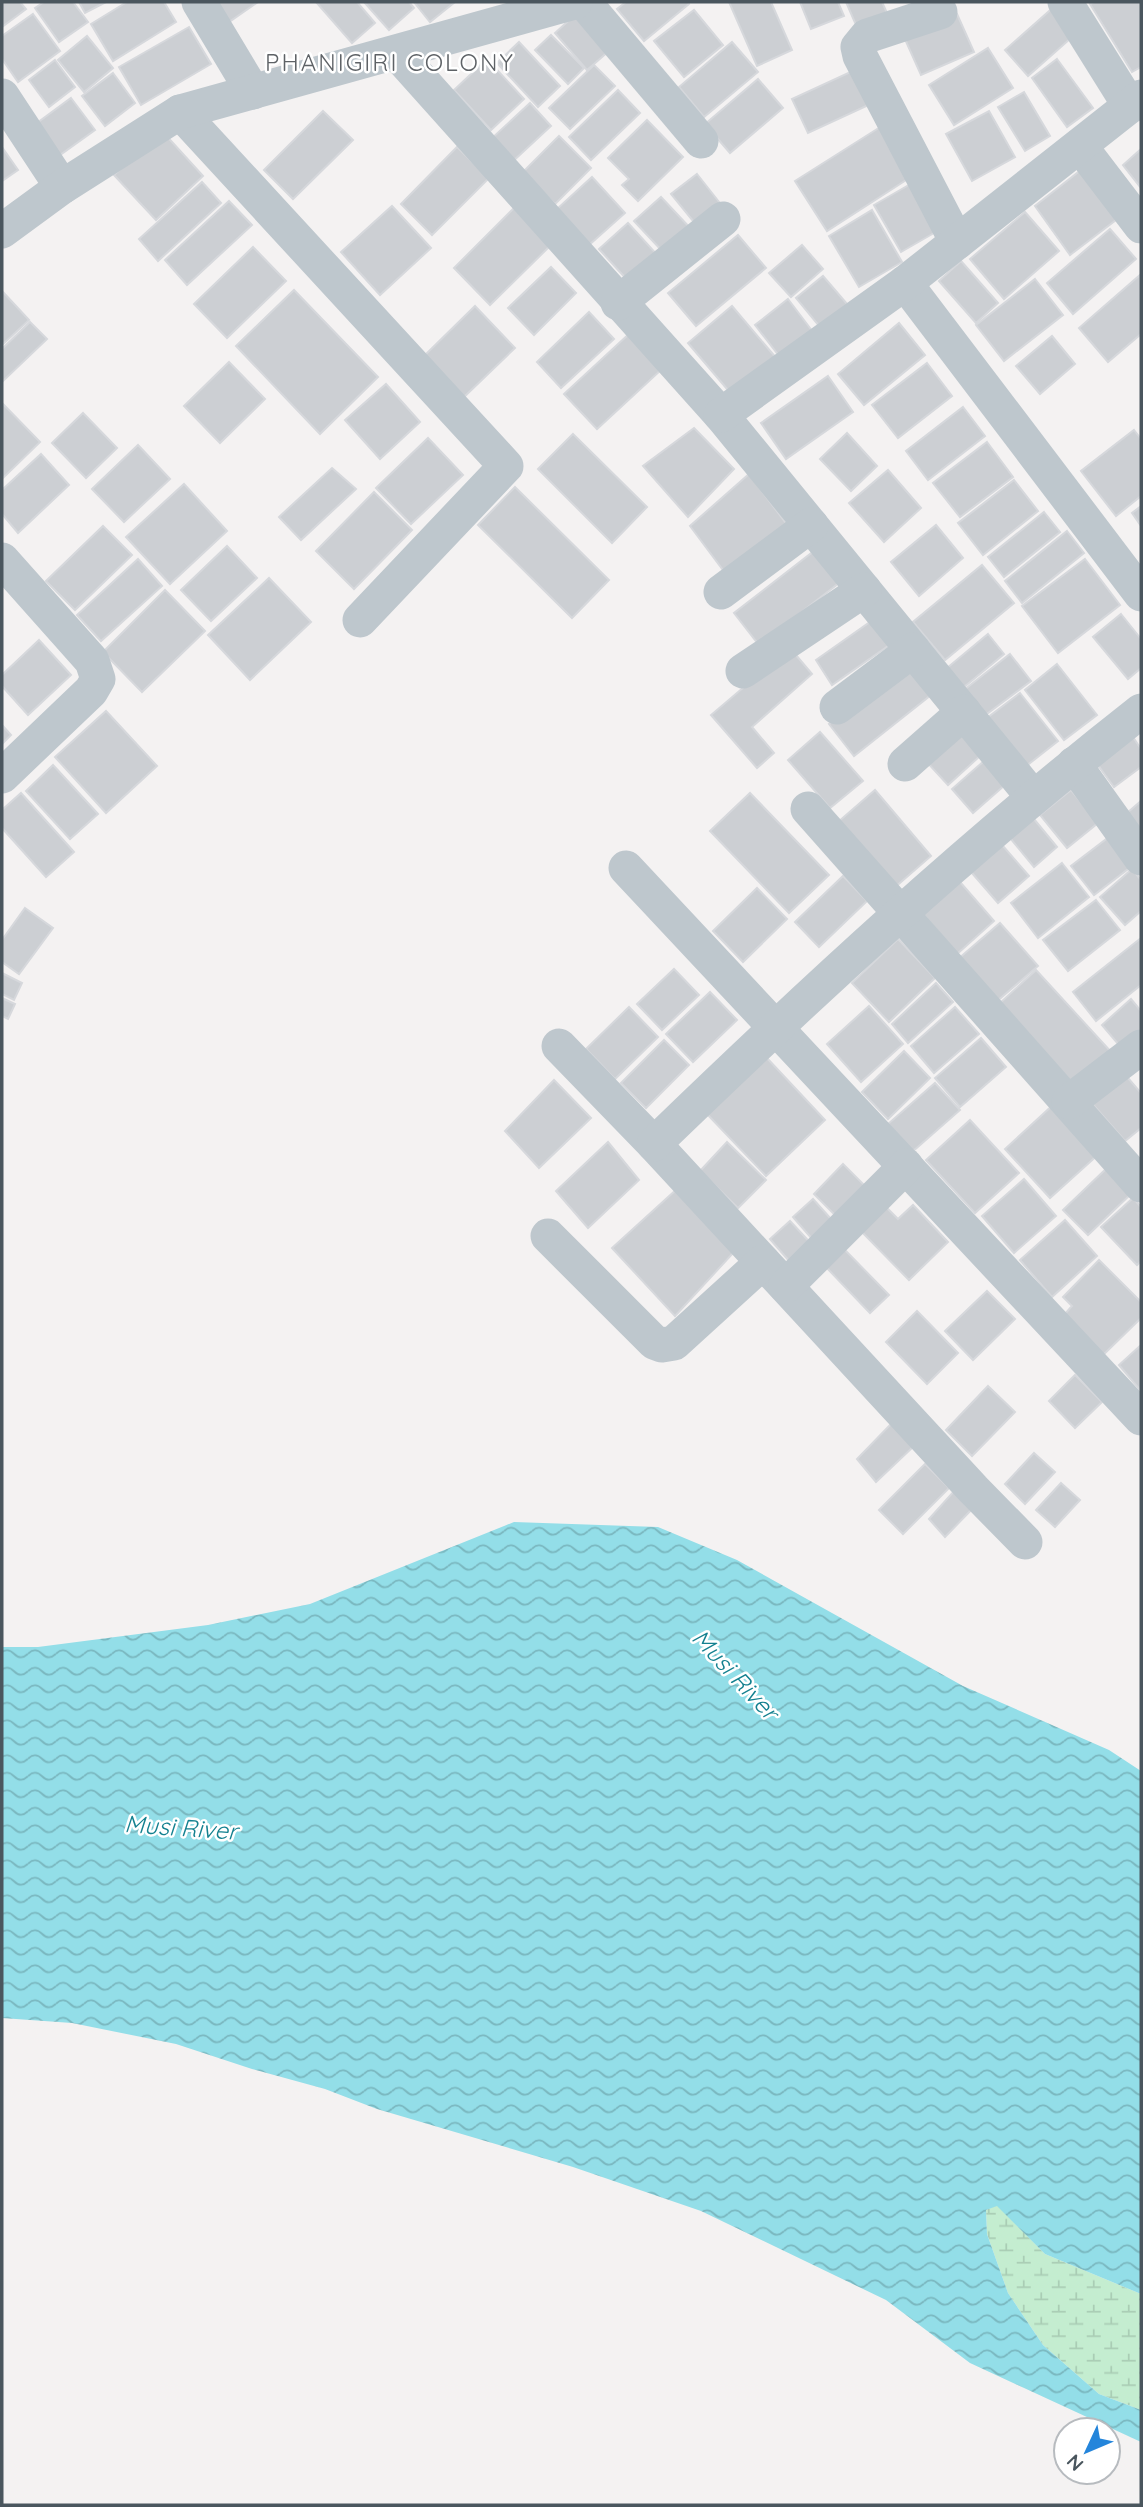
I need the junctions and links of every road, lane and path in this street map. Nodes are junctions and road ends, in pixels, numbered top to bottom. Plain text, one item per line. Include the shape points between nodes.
1 (199, 2) edge
2 (575, 2) edge
3 (584, 2) edge
4 (1065, 2) edge
5 (530, 7) edge
6 (940, 12) dead end
7 (397, 53) junction
8 (253, 92) junction
9 (2, 96) edge
10 (1136, 102) edge
11 (180, 113) junction
12 (701, 141) dead end
13 (1080, 146) junction
14 (62, 187) junction
15 (723, 219) dead end
16 (1141, 226) edge
17 (2, 231) edge
18 (957, 242) junction
19 (905, 283) junction
20 (618, 303) junction
21 (721, 415) junction
22 (811, 525) junction
23 (2, 560) edge
24 (864, 590) junction
25 (721, 592) dead end
26 (1141, 593) edge
27 (360, 620) dead end
28 (913, 650) junction
29 (743, 671) dead end
30 (837, 707) dead end
31 (1141, 711) edge
32 (964, 712) junction
33 (905, 764) dead end
34 (1074, 764) junction
35 (2, 776) edge
36 (1033, 797) junction
37 (808, 809) dead end
38 (1141, 858) edge
39 (626, 867) dead end
40 (902, 914) junction
41 (775, 1027) junction
42 (559, 1046) dead end
43 (1141, 1046) edge
44 (1069, 1102) junction
45 (654, 1144) junction
46 (906, 1166) junction
47 (1141, 1185) edge
48 (548, 1236) dead end
49 (774, 1274) junction
50 (1141, 1418) edge
51 (1025, 1542) dead end

1 - 8 street
2 - 5 street
3 - 12 street
4 - 10 street
5 - 7 street
6 - 18 street via 867,36 858,47
7 - 8 street
7 - 20 street
8 - 11 street
9 - 14 street
10 - 13 street
11 - 14 street
11 - 27 street via 506,466
13 - 16 street
13 - 18 street
14 - 17 street
15 - 20 street
18 - 19 street
19 - 21 street
19 - 26 street
20 - 21 street
21 - 22 street
22 - 24 street
22 - 25 street
23 - 35 street via 92,661 98,679
24 - 28 street
24 - 29 street
28 - 30 street
28 - 32 street
31 - 34 street
32 - 33 street
32 - 36 street
34 - 36 street
34 - 38 street
36 - 40 street
37 - 40 street
39 - 41 street
40 - 41 street
40 - 44 street
41 - 45 street
41 - 46 street
42 - 45 street
43 - 44 street
44 - 47 street
45 - 49 street
46 - 49 street
46 - 50 street
48 - 49 street via 662,1345 674,1343
49 - 51 street

